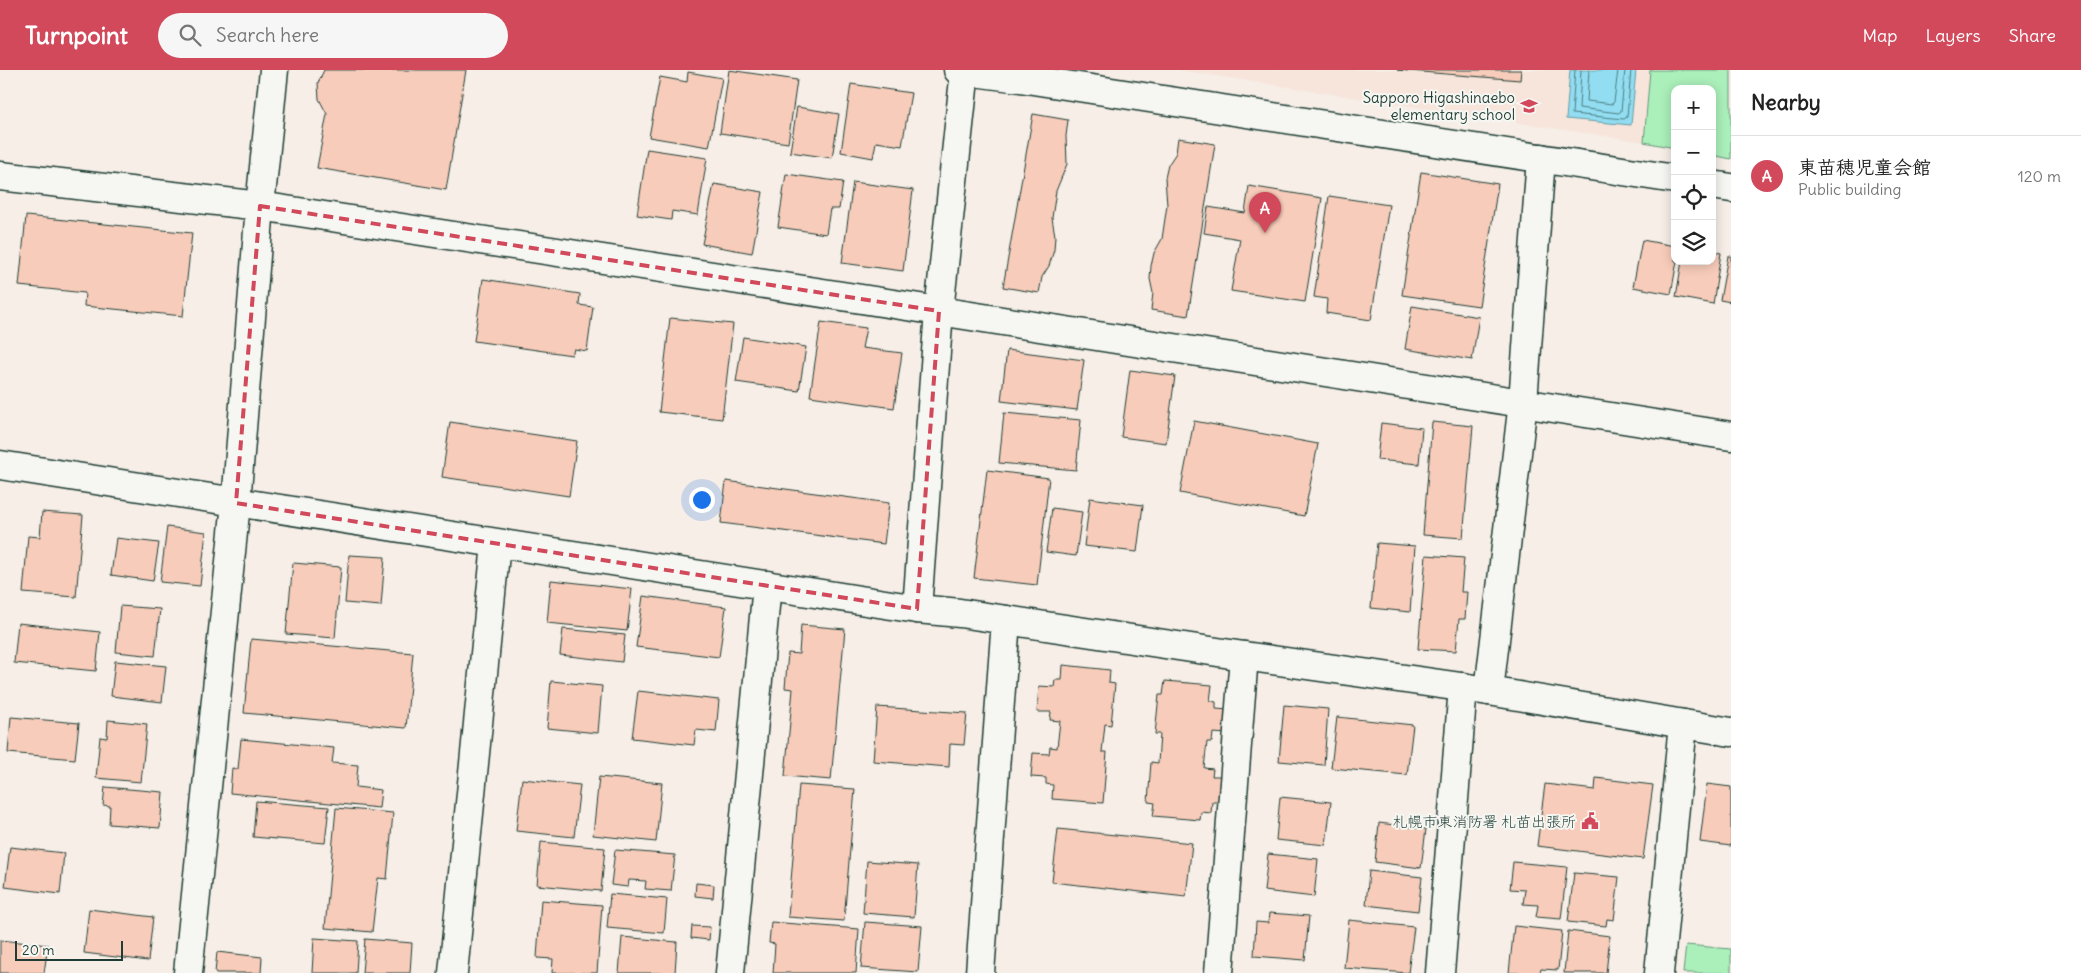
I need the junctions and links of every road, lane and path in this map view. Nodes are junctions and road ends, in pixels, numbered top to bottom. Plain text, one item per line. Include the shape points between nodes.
1 (274, 70) edge
2 (962, 70) edge
3 (1541, 158) junction
4 (0, 176) edge
5 (1671, 178) edge
6 (1716, 186) edge
7 (1731, 188) edge
8 (260, 206) junction
9 (939, 310) junction
10 (1523, 402) junction
11 (1731, 436) edge
12 (0, 465) edge
13 (236, 503) junction
14 (496, 544) junction
15 (767, 585) junction
16 (917, 609) junction
17 (1006, 620) junction
18 (1244, 656) junction
19 (1476, 689) junction
20 (1683, 724) junction
21 (1731, 732) edge
22 (188, 973) edge
23 (453, 973) edge
24 (730, 973) edge
25 (980, 973) edge
26 (1219, 973) edge
27 (1440, 973) edge
28 (1659, 973) edge

1 - 8 street
2 - 3 street
2 - 9 street
3 - 5 street
3 - 10 street
4 - 8 street
6 - 7 street
8 - 9 street
8 - 13 street
9 - 10 street
9 - 16 street
10 - 11 street
10 - 19 street
12 - 13 street
13 - 14 street
13 - 22 street
14 - 15 street
14 - 23 street
15 - 16 street
15 - 24 street
16 - 17 street
17 - 18 street
17 - 25 street
18 - 19 street
18 - 26 street
19 - 20 street
19 - 27 street
20 - 21 street
20 - 28 street

